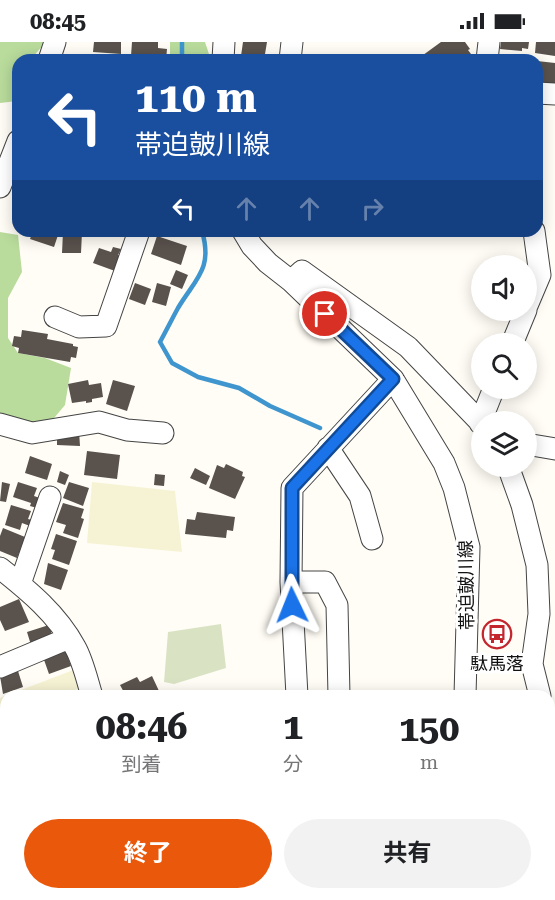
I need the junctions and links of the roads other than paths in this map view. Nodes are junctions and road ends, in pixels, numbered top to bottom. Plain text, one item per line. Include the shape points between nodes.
1 (12, 156) edge
2 (0, 187) edge
3 (134, 237) edge
4 (247, 237) edge
5 (535, 237) edge
6 (291, 281) junction
7 (537, 282) edge
8 (55, 317) dead end
9 (393, 379) junction
10 (471, 413) edge
11 (0, 424) edge
12 (163, 433) dead end
13 (537, 446) edge
14 (328, 448) junction
15 (555, 449) edge
16 (512, 477) edge
17 (50, 497) dead end
18 (372, 539) dead end
19 (0, 568) edge
20 (291, 582) junction
21 (20, 584) junction
22 (69, 638) junction
23 (0, 667) edge
24 (90, 690) edge
25 (297, 690) edge
26 (339, 690) edge
27 (465, 690) edge
28 (538, 690) edge

1 - 2 street
3 - 8 street via 106,326 79,327
4 - 6 street, 帯迫皷川線 via 268,263
5 - 7 street via 540,275
6 - 9 street, 帯迫皷川線
6 - 10 street via 302,271 408,347
9 - 14 street
9 - 27 street, 帯迫皷川線 via 444,463 469,547
11 - 12 street via 32,434 99,422 126,430
13 - 15 street
14 - 18 street via 360,496
14 - 20 street via 292,488
16 - 28 street via 537,565 539,614 532,664
17 - 21 street
19 - 21 street
20 - 25 street
20 - 26 street via 325,582 337,605
21 - 22 street via 43,604
22 - 23 street
22 - 24 street

